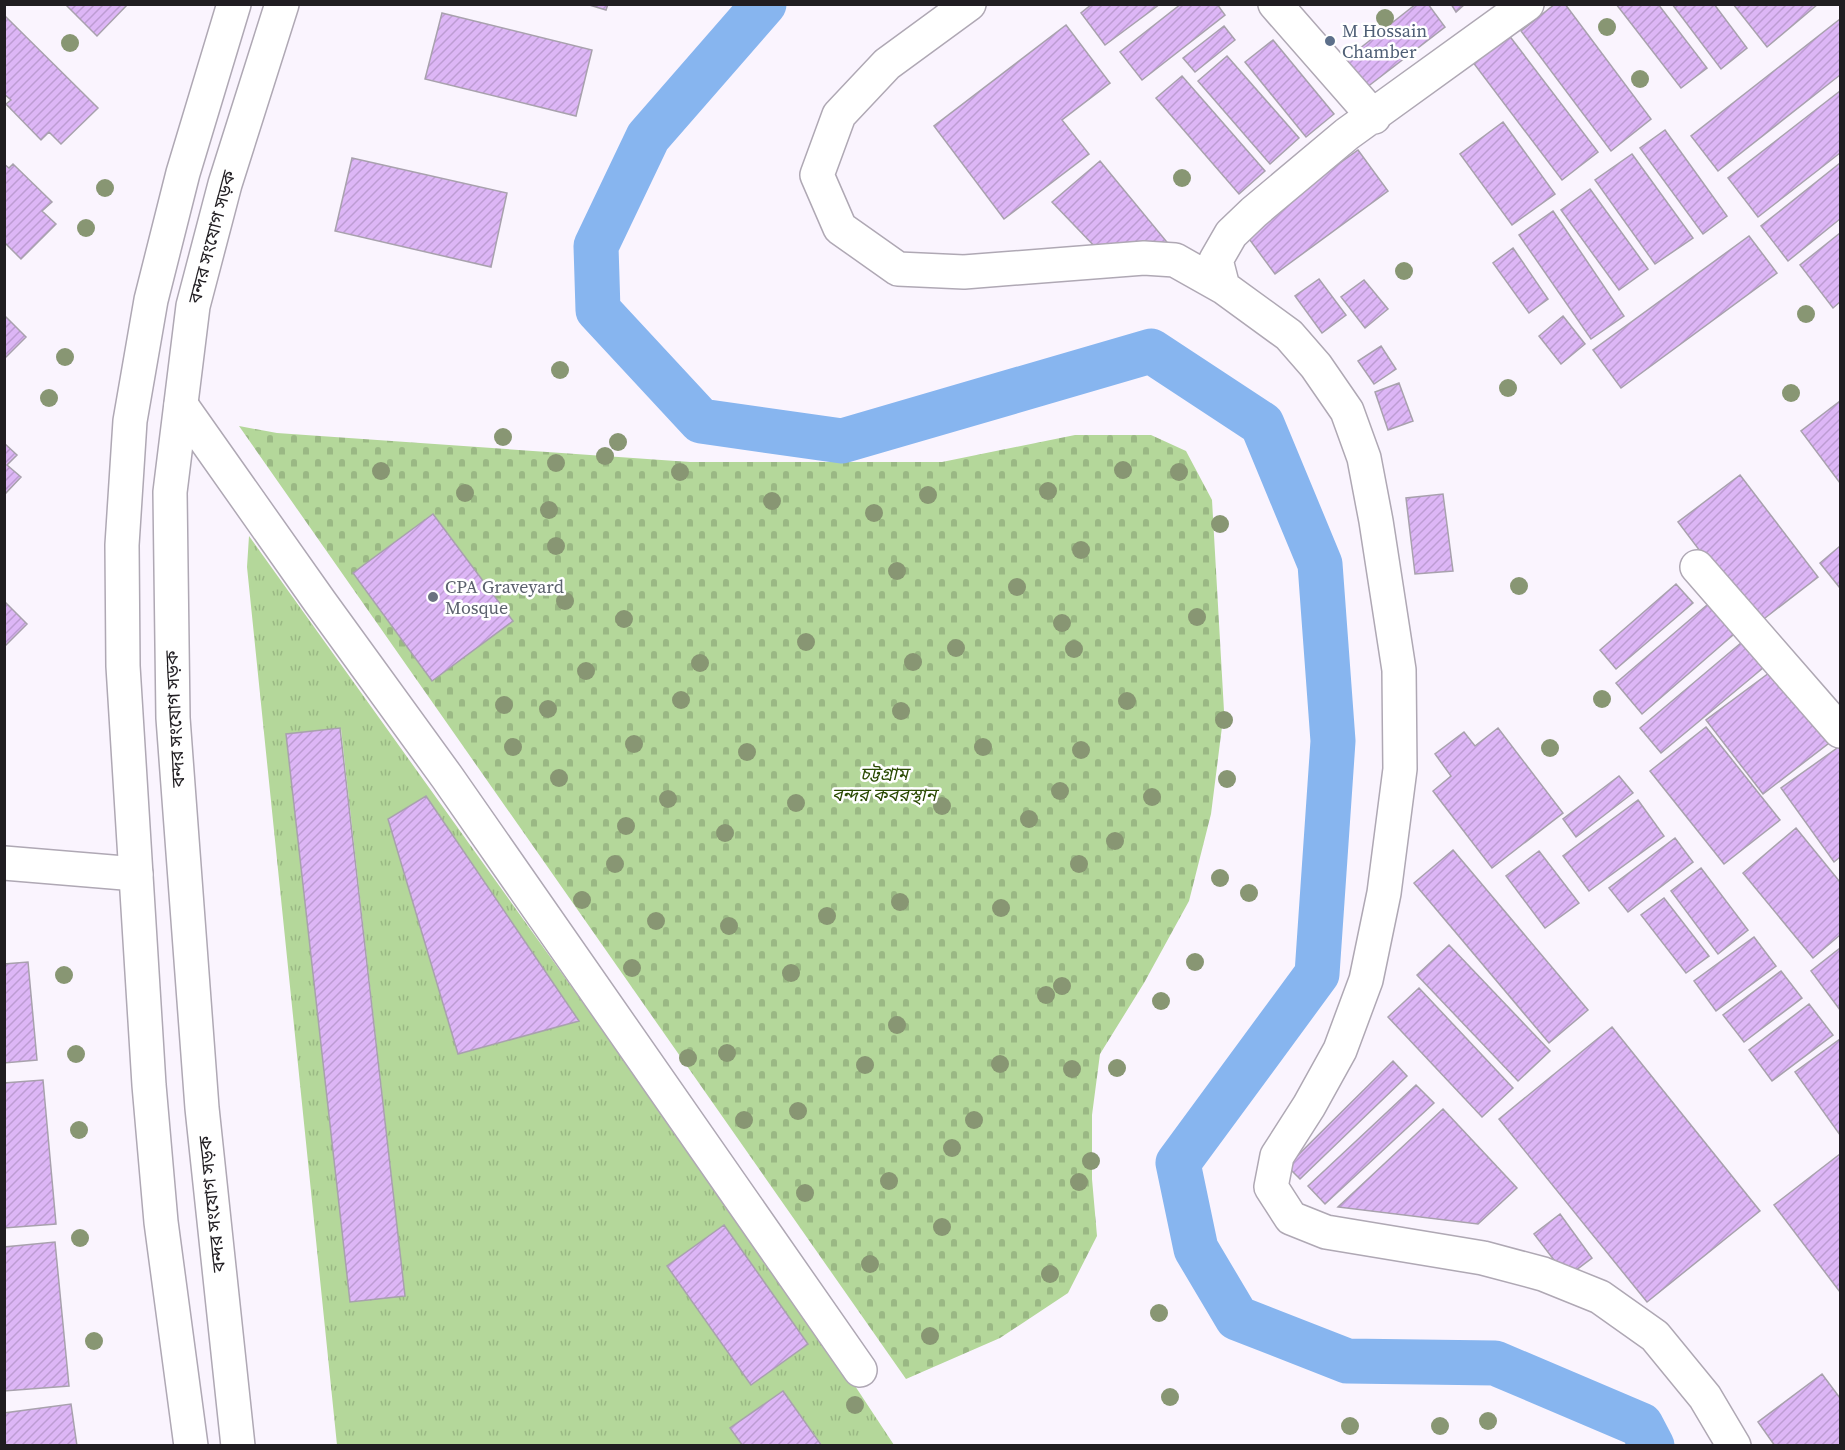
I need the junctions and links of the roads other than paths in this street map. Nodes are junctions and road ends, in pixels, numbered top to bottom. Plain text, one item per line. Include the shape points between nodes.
1 (234, 4) edge
2 (282, 4) edge
3 (969, 4) edge
4 (1275, 4) edge
5 (1527, 4) edge
6 (1374, 117) junction
7 (1223, 287) junction
8 (182, 405) junction
9 (1697, 567) dead end
10 (1840, 731) edge
11 (4, 863) edge
12 (136, 874) junction
13 (860, 1370) dead end
14 (190, 1446) edge
15 (238, 1446) edge
16 (1734, 1446) edge

1 - 12 main road via 183,173 151,300 130,421 122,545 123,655
2 - 8 main road, বন্দর সংযোগ সড়ক via 225,184 193,306
3 - 7 main road via 887,64 839,115 817,174 840,228 898,269 964,272 1143,258 1175,260
4 - 6 main road
5 - 6 main road
6 - 7 main road via 1347,134 1231,234 1216,260
7 - 16 main road via 1289,335 1347,411 1364,458 1399,670 1398,779 1384,893 1366,980 1340,1050 1310,1106 1277,1155 1271,1186 1291,1218 1326,1232 1483,1258 1543,1274 1600,1297 1655,1336 1705,1398
8 - 13 main road
8 - 15 main road, বন্দর সংযোগ সড়ক via 170,492 173,718 201,1108
9 - 10 main road
11 - 12 main road
12 - 14 main road via 161,1222

